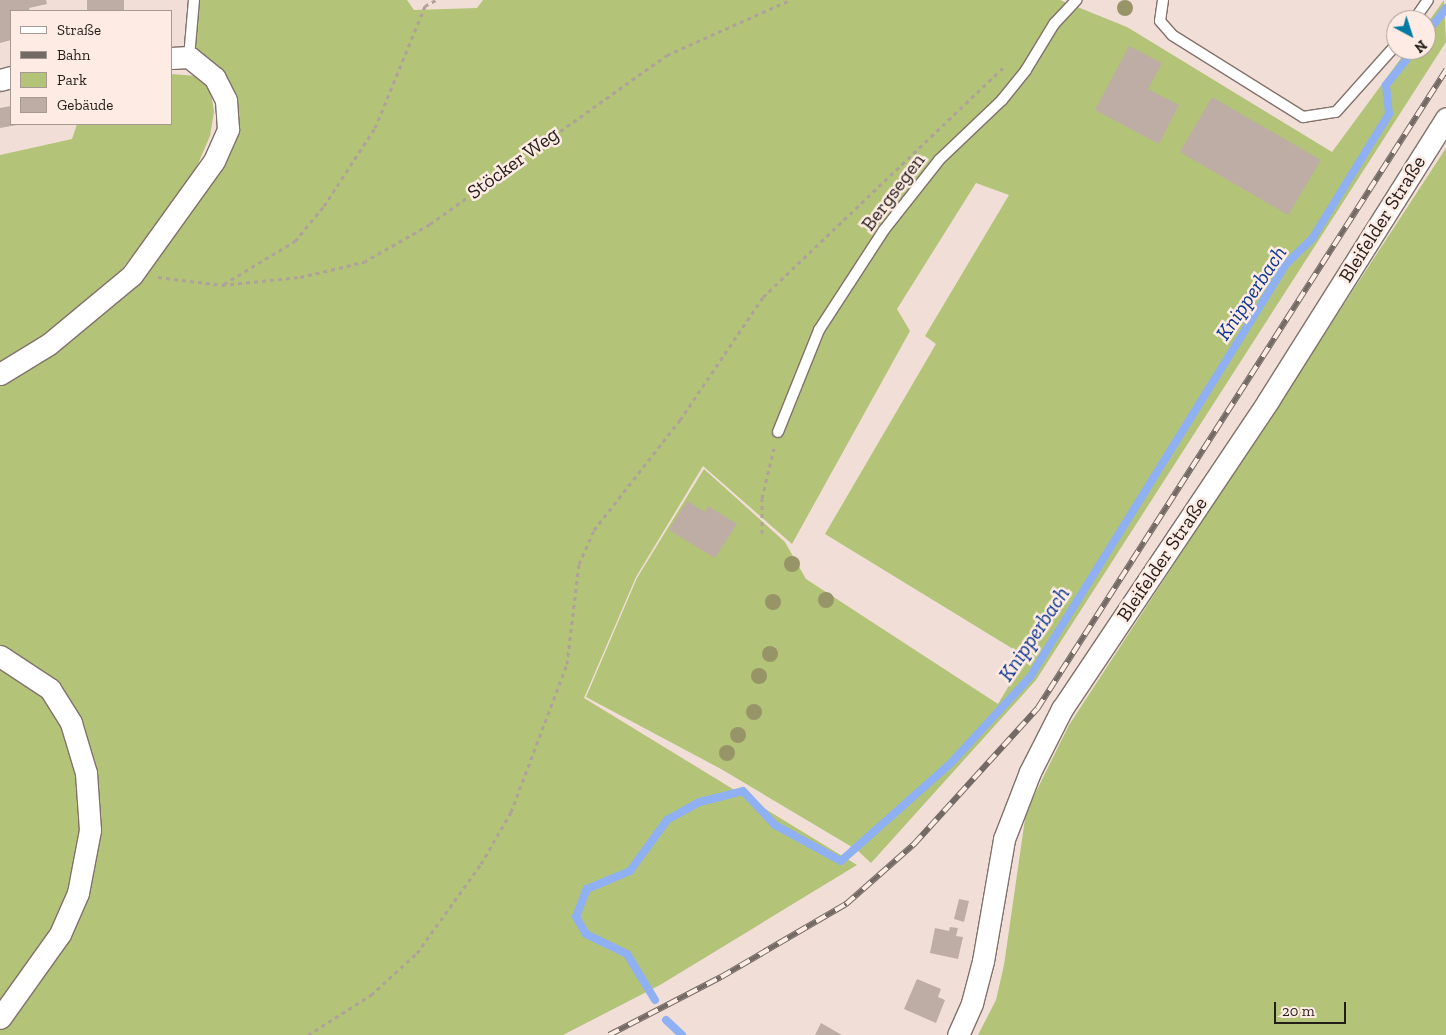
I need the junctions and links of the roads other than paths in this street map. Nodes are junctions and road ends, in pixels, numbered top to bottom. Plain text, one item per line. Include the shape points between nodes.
1 (194, 0) edge
2 (1076, 0) edge
3 (1163, 0) edge
4 (1386, 56) edge
5 (180, 57) edge
6 (1446, 118) edge
7 (0, 374) edge
8 (778, 432) road end
9 (0, 656) edge
10 (0, 1018) edge
11 (958, 1035) edge

1 - 5 lane
2 - 8 lane, Bergsegen via 1054,24 1026,70 1002,100 939,160 884,230 819,330
3 - 4 lane via 1160,21 1172,35 1303,118 1336,112
5 - 7 street via 215,78 226,100 228,129 198,186 132,275 49,344
6 - 11 street, Bleifelder Straße via 1268,401 1062,709 1030,772 1004,839 983,961 972,1003
9 - 10 street via 50,689 71,723 86,773 90,830 78,893 60,934

